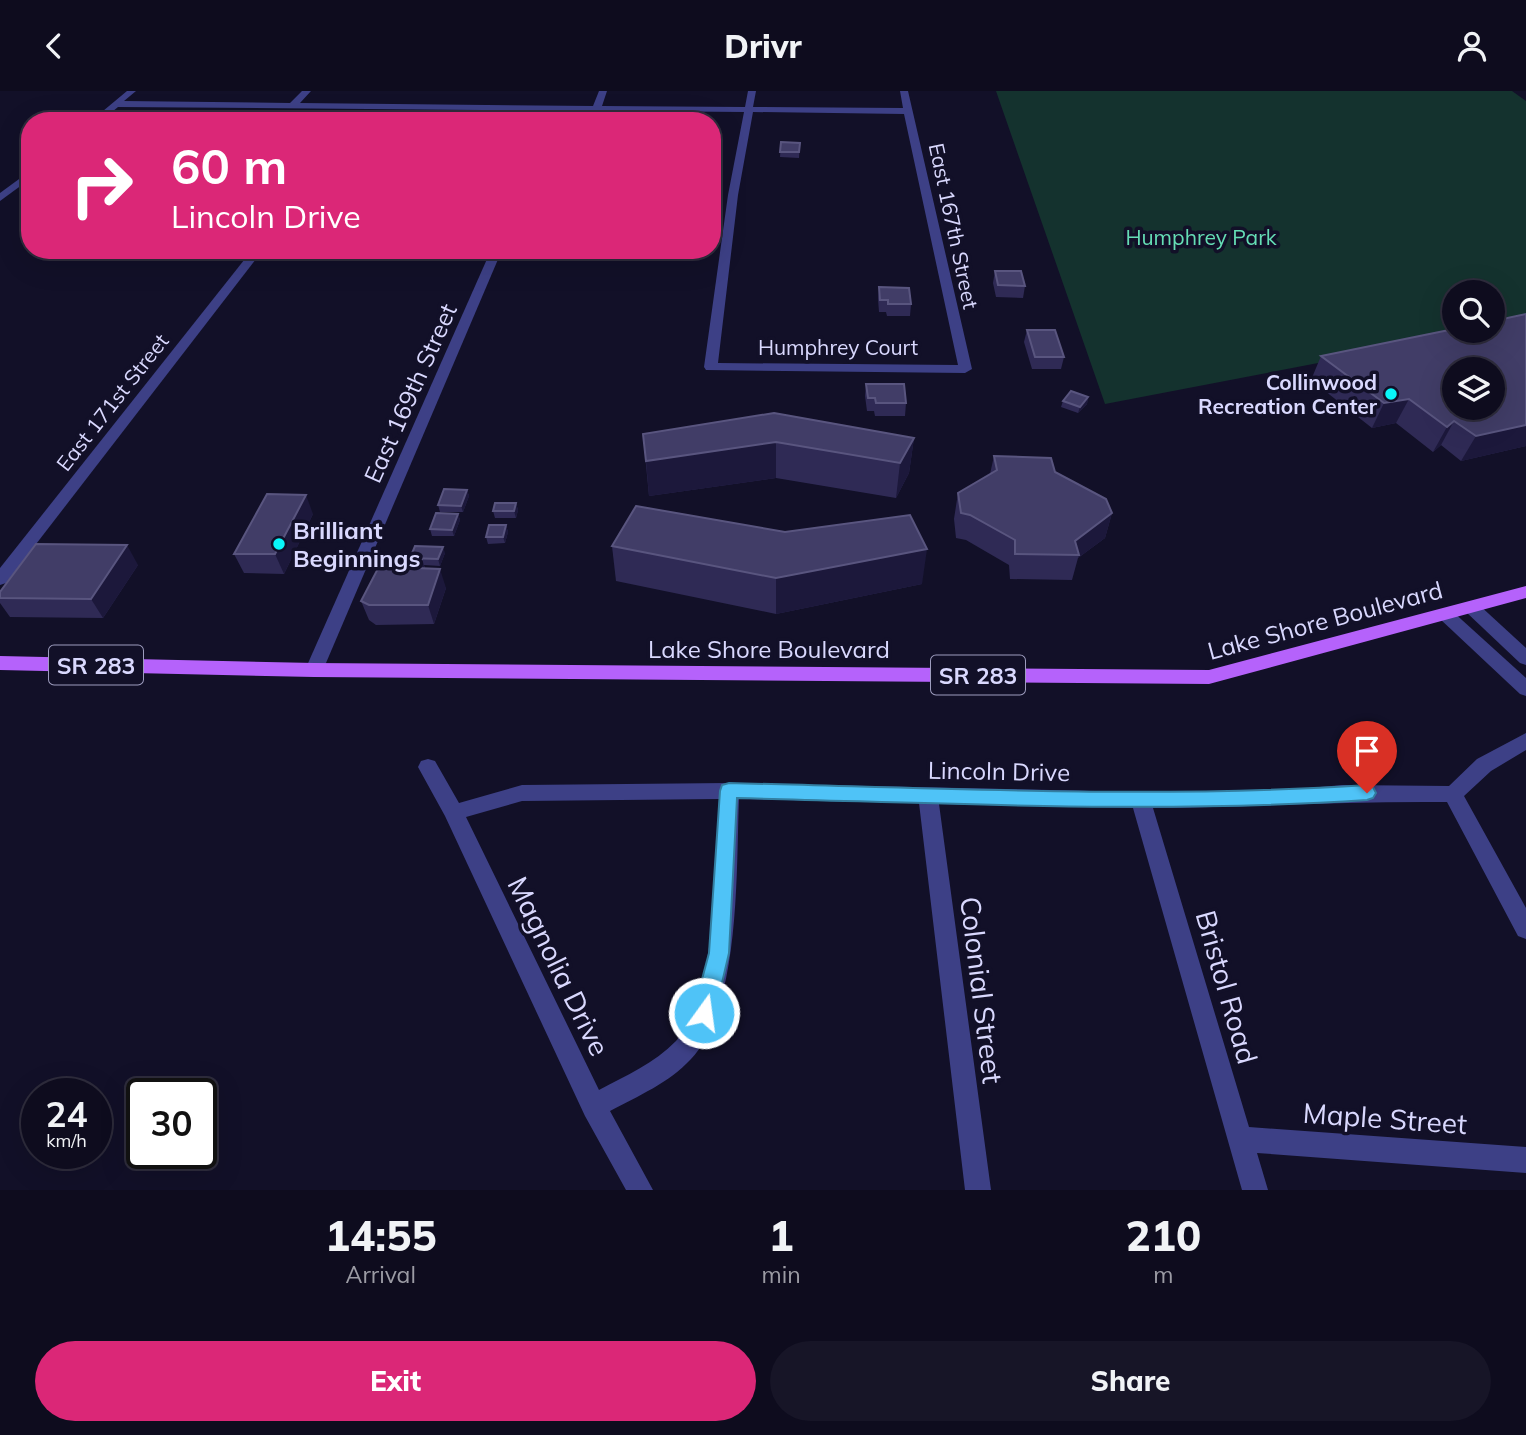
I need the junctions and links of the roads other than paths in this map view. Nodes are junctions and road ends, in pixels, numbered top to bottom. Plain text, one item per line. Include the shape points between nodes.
1 (132, 91) edge
2 (306, 91) edge
3 (603, 91) edge
4 (752, 91) edge
5 (904, 91) edge
6 (451, 97) dead end
7 (116, 104) junction
8 (292, 106) junction
9 (371, 107) junction
10 (443, 107) junction
11 (559, 108) junction
12 (596, 109) junction
13 (750, 110) junction
14 (907, 111) junction
15 (106, 112) edge
16 (367, 112) edge
17 (557, 112) edge
18 (21, 181) edge
19 (0, 198) edge
20 (251, 259) edge
21 (493, 259) edge
22 (965, 369) joint
23 (0, 579) edge
24 (1526, 592) edge
25 (1471, 607) junction
26 (1445, 614) junction
27 (1526, 658) edge
28 (0, 663) edge
29 (314, 670) junction
30 (1526, 689) edge
31 (1526, 741) edge
32 (428, 767) dead end
33 (729, 791) junction
34 (1453, 794) junction
35 (928, 797) junction
36 (1142, 800) junction
37 (455, 812) junction
38 (1526, 929) edge
39 (594, 1107) junction
40 (1240, 1139) junction
41 (1526, 1160) edge
42 (640, 1190) edge
43 (978, 1190) edge
44 (1255, 1190) edge

1 - 7 street
2 - 8 street
3 - 12 street
4 - 13 street
5 - 14 street, East 167th Street
6 - 10 street
7 - 8 street
7 - 15 street
8 - 9 street
9 - 10 street
9 - 16 street
10 - 11 street
11 - 12 street
11 - 17 street
12 - 13 street
13 - 14 street
13 - 22 street, Humphrey Court via 733,195 711,367
14 - 22 street, East 167th Street
18 - 19 street
20 - 23 street, East 171st Street
21 - 29 street, East 169th Street
24 - 25 main road, Lake Shore Boulevard / SR 283
25 - 26 main road, Lake Shore Boulevard / SR 283
25 - 27 street
26 - 29 main road, Lake Shore Boulevard / SR 283 via 1209,677
26 - 30 street
28 - 29 main road, Lake Shore Boulevard / SR 283
31 - 34 street via 1484,765
32 - 37 street, Magnolia Drive
33 - 35 street, Lincoln Drive
33 - 37 street, Lincoln Drive via 522,793
33 - 39 street via 719,953 704,1013 690,1043 669,1062
34 - 36 street, Lincoln Drive
34 - 38 street
35 - 36 street, Lincoln Drive
35 - 43 street, Colonial Street
36 - 40 street, Bristol Road
37 - 39 street, Magnolia Drive
39 - 42 street, Magnolia Drive
40 - 41 street, Maple Street
40 - 44 street, Bristol Road

